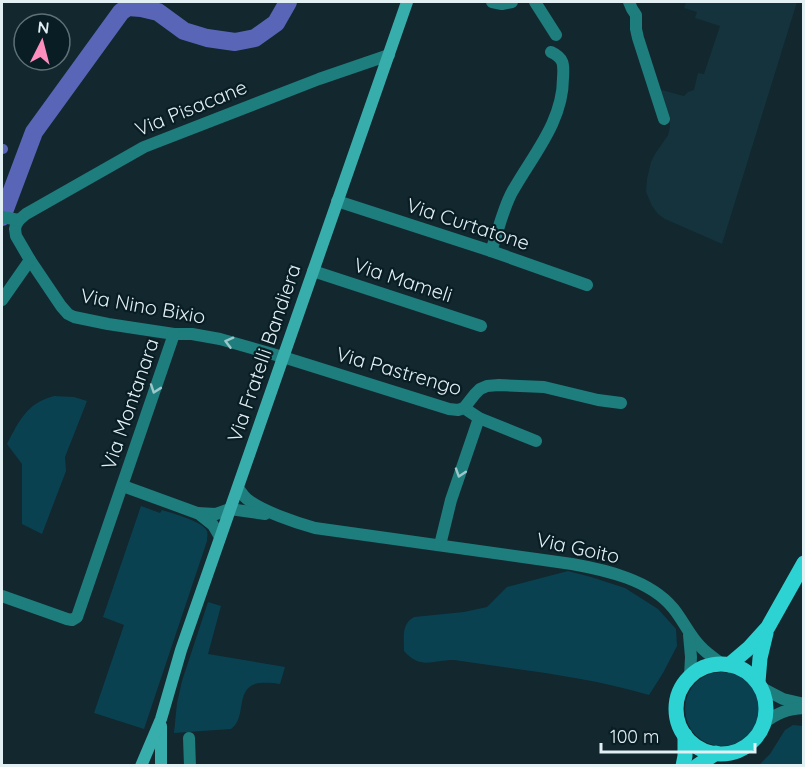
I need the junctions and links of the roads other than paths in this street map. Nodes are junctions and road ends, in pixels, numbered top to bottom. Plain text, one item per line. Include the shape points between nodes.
1 (407, 2) edge
2 (492, 2) edge
3 (512, 2) edge
4 (535, 2) edge
5 (629, 2) edge
6 (556, 35) dead end
7 (551, 52) dead end
8 (389, 55) junction
9 (664, 119) dead end
10 (337, 201) junction
11 (10, 218) edge
12 (491, 251) junction
13 (30, 260) junction
14 (313, 271) junction
15 (587, 285) dead end
16 (2, 300) edge
17 (481, 326) dead end
18 (174, 334) junction
19 (283, 357) junction
20 (621, 403) dead end
21 (464, 408) junction
22 (479, 418) junction
23 (536, 441) dead end
24 (123, 486) junction
25 (238, 488) junction
26 (230, 509) junction
27 (197, 513) junction
28 (279, 515) junction
29 (220, 537) junction
30 (440, 545) junction
31 (804, 563) edge
32 (2, 596) edge
33 (768, 627) junction
34 (688, 631) junction
35 (725, 664) junction
36 (690, 676) junction
37 (759, 685) junction
38 (804, 706) edge
39 (161, 719) junction
40 (764, 723) junction
41 (685, 735) junction
42 (189, 738) dead end
43 (716, 753) junction
44 (143, 765) edge
45 (155, 765) edge
46 (161, 765) edge
47 (190, 765) edge
48 (683, 765) edge
49 (697, 765) edge

1 - 8 main road, Via Fratelli Bandiera
2 - 3 street
4 - 6 street
5 - 9 street
7 - 12 street via 562,63 560,103 546,138 510,197
8 - 10 main road, Via Fratelli Bandiera
8 - 11 street, Via Pisacane via 144,147 31,211
10 - 12 street, Via Curtatone
10 - 14 main road, Via Fratelli Bandiera
11 - 13 street, Via Nino Bixio
12 - 15 street, Via Curtatone
13 - 16 street
13 - 18 street, Via Nino Bixio via 68,314
14 - 17 street, Via Mameli
14 - 19 main road, Via Fratelli Bandiera
19 -> 18 street, Via Nino Bixio via 211,338
18 -> 24 street, Via Montanara
19 - 21 street, Via Pastrengo via 449,409
19 - 25 main road, Via Fratelli Bandiera
20 - 21 street via 544,387 495,385 480,389
21 - 22 street, Via Pastrengo
22 - 23 street, Via Pastrengo
22 -> 30 street
24 - 27 street, Via Montanara
24 - 32 street, Via Montanara via 74,620
25 - 26 main road, Via Fratelli Bandiera
25 - 28 street, Via Goito via 250,501
26 - 27 street, Via Montanara via 219,514
26 - 28 street, Via Goito
26 - 29 main road, Via Fratelli Bandiera
27 - 29 street, Via Montanara via 213,525
28 - 30 street, Via Goito via 319,529
29 - 39 main road, Via Fratelli Bandiera
30 - 34 street, Via Goito via 615,574 662,597
31 - 33 main road
33 - 35 main road via 749,648
33 - 37 main road via 761,650
34 - 35 street, Via Goito via 700,647
34 - 36 street, Via Goito
35 - 36 main road via 709,666
35 - 37 main road via 750,674
36 - 41 main road via 677,699 676,711
37 - 38 street
37 - 40 main road via 765,702
38 - 40 street via 781,712
39 - 44 main road, Via Fratelli Bandiera
39 - 46 main road, Via Fratelli Bandiera
40 - 43 main road via 746,746
41 - 43 main road via 704,750
41 - 48 main road
42 - 47 street
43 - 49 main road
44 - 45 main road

